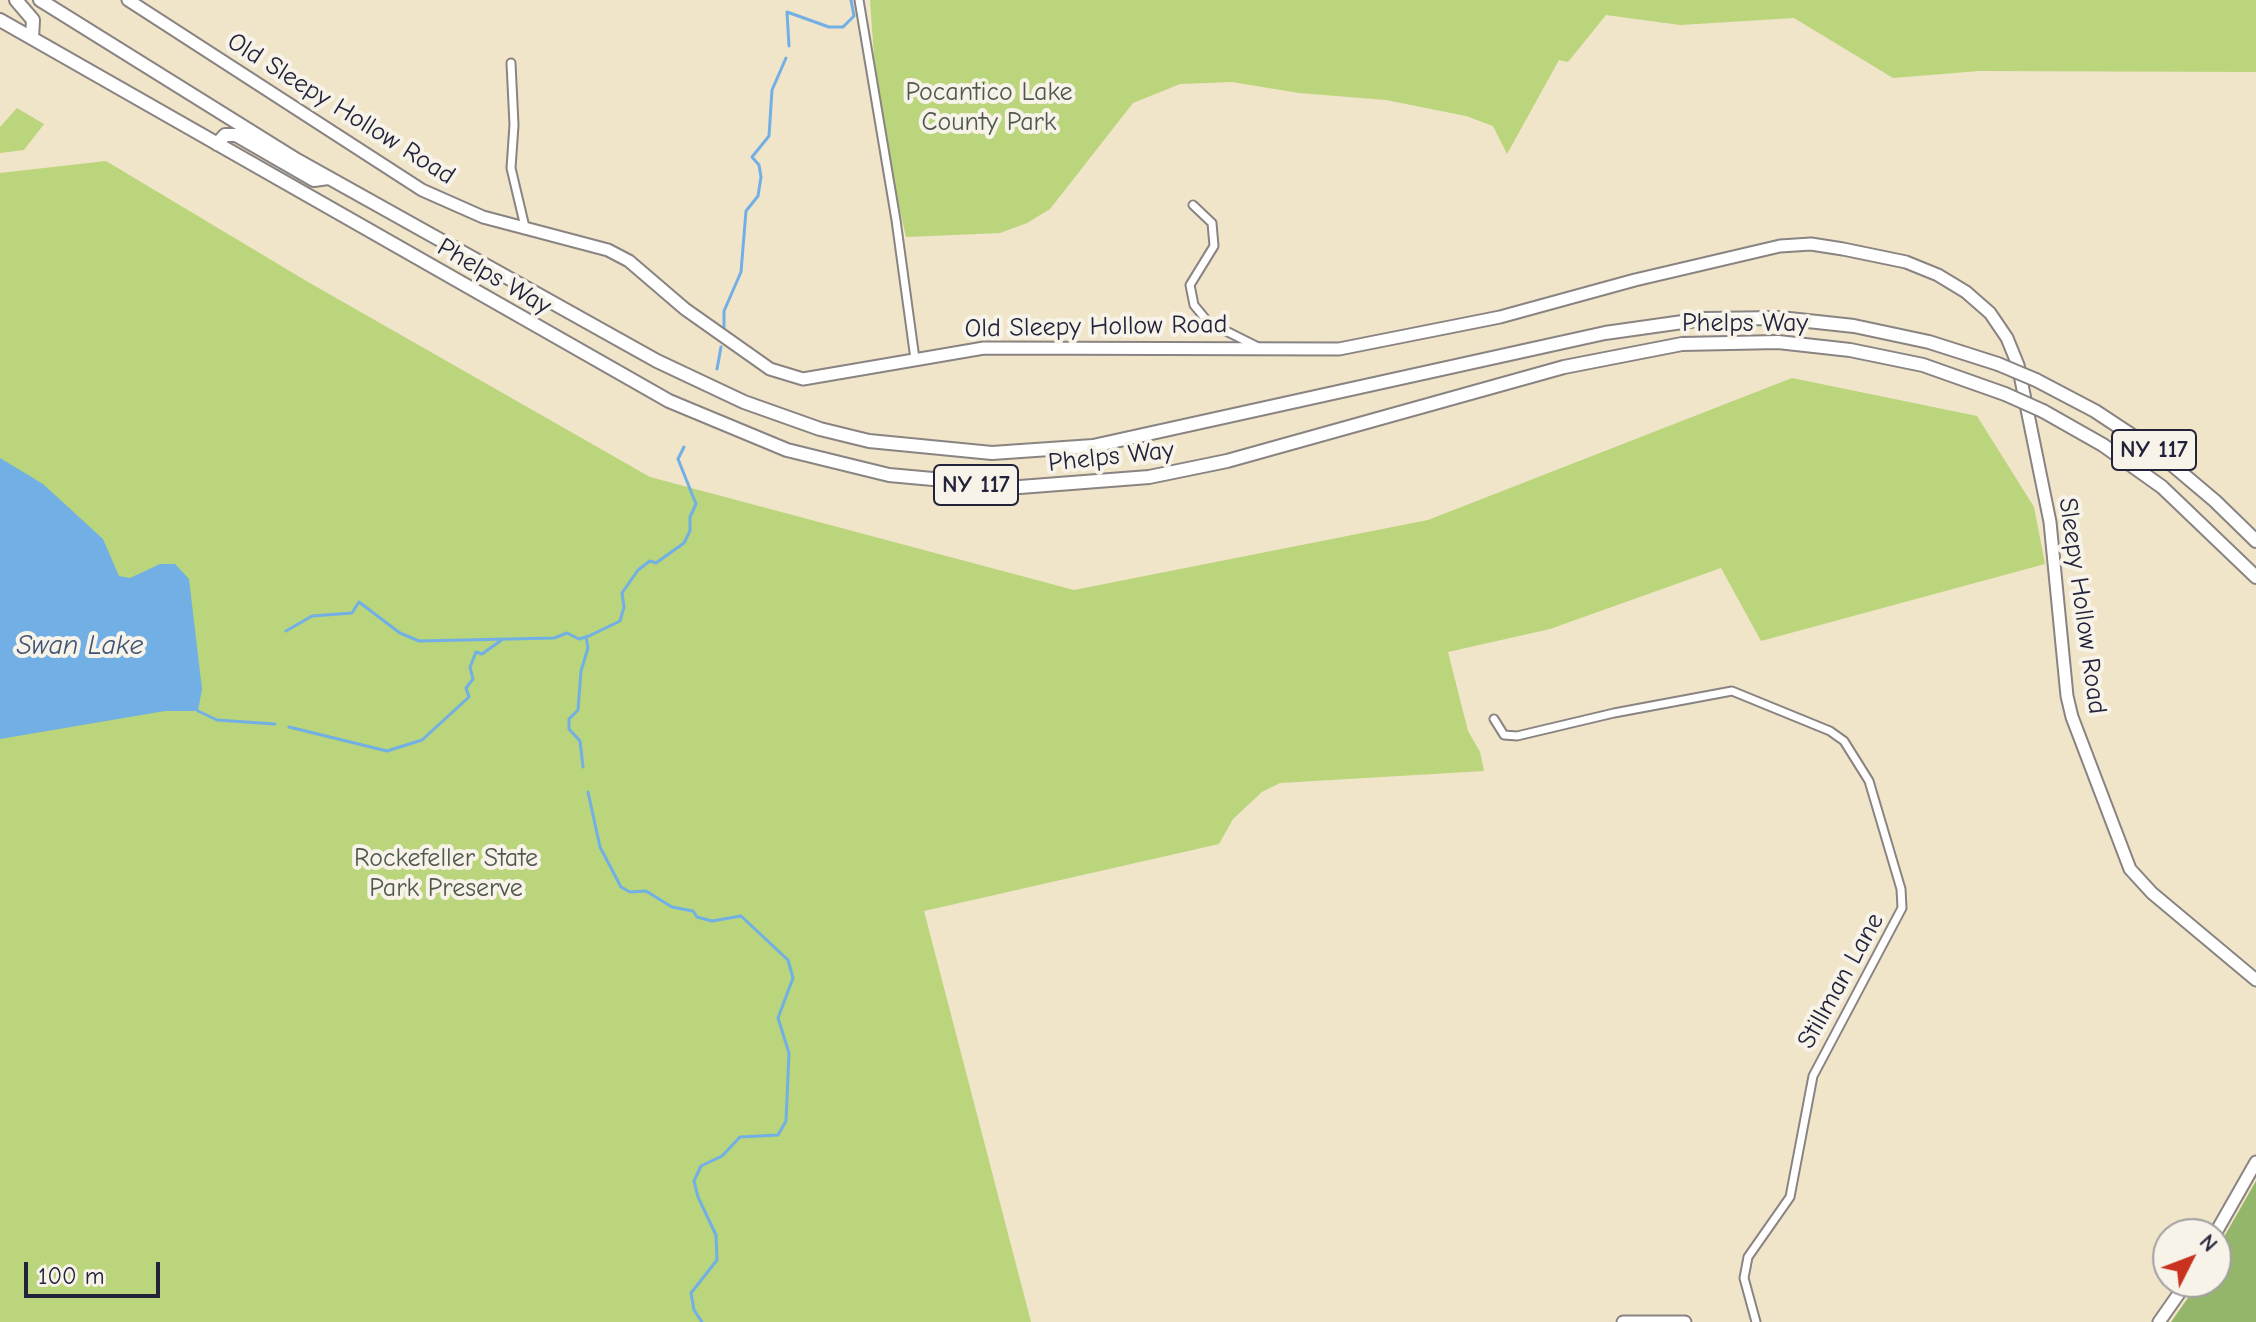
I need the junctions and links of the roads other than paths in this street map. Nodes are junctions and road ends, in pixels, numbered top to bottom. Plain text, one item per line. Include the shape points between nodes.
1 (16, 0) edge
2 (40, 0) edge
3 (128, 0) edge
4 (859, 0) edge
5 (0, 20) edge
6 (32, 38) junction
7 (511, 63) dead end
8 (217, 144) junction
9 (328, 178) junction
10 (1193, 205) dead end
11 (525, 227) junction
12 (1256, 346) junction
13 (915, 359) junction
14 (2018, 365) joint
15 (2256, 541) edge
16 (2256, 577) edge
17 (1494, 719) dead end
18 (2256, 980) edge
19 (2256, 1162) edge
20 (2224, 1218) edge
21 (2176, 1298) edge
22 (1623, 1322) edge
23 (1685, 1322) edge
24 (1756, 1322) edge
25 (2159, 1322) edge

1 - 6 main road via 33,20
2 - 9 main road, Phelps Way / NY 117
3 - 11 street, Old Sleepy Hollow Road via 422,190 483,217
4 - 13 street
5 - 6 main road, Phelps Way / NY 117
6 - 8 main road, Phelps Way / NY 117
7 - 11 street via 511,168
8 - 9 main road via 225,135 236,135 314,180
8 - 16 main road, Phelps Way / NY 117, bridge via 669,401 787,450 862,470 915,479 1046,487 1175,473 1564,367 1682,344 1766,342 1850,350 1923,365 2043,411 2162,487
9 - 15 main road, Phelps Way / NY 117, bridge via 717,391 820,429 918,449 1017,453 1105,444 1605,333 1704,319 1780,318 1929,342 2036,380 2157,452
10 - 12 street via 1212,223 1214,246 1190,285 1194,305 1208,322
11 - 13 street, Old Sleepy Hollow Road via 585,241 629,261 718,334 788,377 821,378
12 - 13 street, Old Sleepy Hollow Road via 984,348
12 - 14 street, Old Sleepy Hollow Road via 1339,349 1389,341 1749,251 1811,244 1906,262 1952,282 1990,313
14 - 18 street, Sleepy Hollow Road via 2050,522 2067,696 2129,867 2152,893
17 - 24 street, Stillman Lane via 1504,735 1517,736 1732,691 1830,731 1844,741 1869,781 1894,860 1902,908 1813,1076 1790,1197 1748,1257 1744,1278
19 - 20 street
21 - 25 street
22 - 23 street

